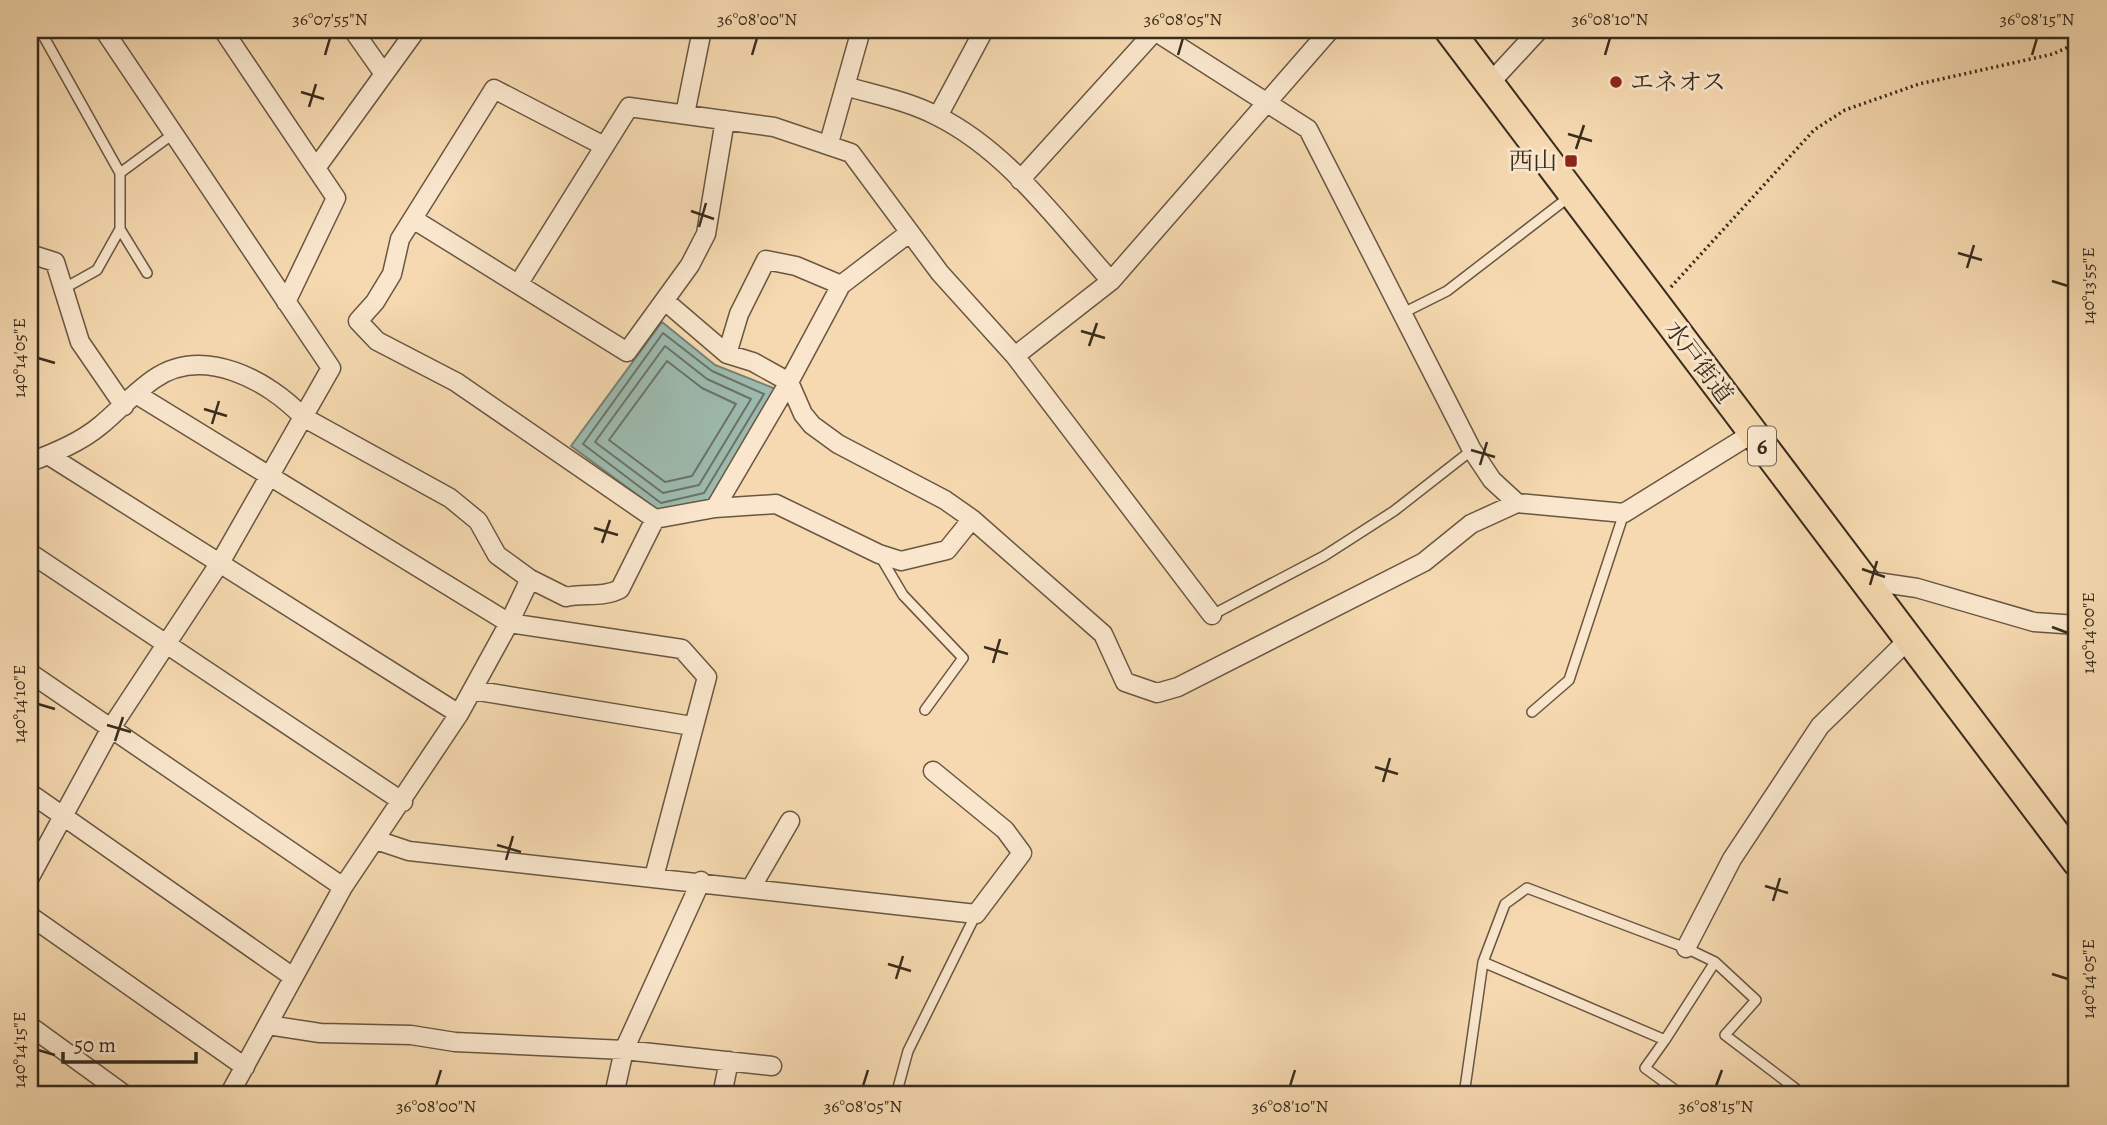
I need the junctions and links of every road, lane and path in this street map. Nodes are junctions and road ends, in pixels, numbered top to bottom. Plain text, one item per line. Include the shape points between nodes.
1 (40, 30) edge
2 (104, 30) edge
3 (223, 30) edge
4 (353, 30) edge
5 (416, 30) edge
6 (702, 30) edge
7 (862, 30) edge
8 (984, 30) edge
9 (1154, 30) edge
10 (1330, 30) edge
11 (1448, 30) edge
12 (1539, 30) edge
13 (2077, 43) edge
14 (384, 74) junction
15 (1489, 84) junction
16 (845, 86) junction
17 (1269, 103) junction
18 (685, 114) junction
19 (938, 116) junction
20 (725, 120) junction
21 (173, 134) junction
22 (829, 144) junction
23 (604, 146) junction
24 (316, 168) junction
25 (120, 173) junction
26 (1020, 180) junction
27 (1573, 194) junction
28 (413, 219) junction
29 (120, 229) junction
30 (909, 233) junction
31 (30, 254) edge
32 (147, 273) dead end
33 (1111, 281) junction
34 (519, 283) junction
35 (841, 285) junction
36 (62, 289) junction
37 (665, 301) junction
38 (286, 302) junction
39 (1656, 304) junction
40 (1403, 313) junction
41 (727, 354) junction
42 (1015, 356) junction
43 (789, 382) junction
44 (130, 400) junction
45 (303, 416) junction
46 (1752, 433) junction
47 (1472, 450) junction
48 (48, 455) junction
49 (30, 462) edge
50 (270, 477) junction
51 (1517, 503) junction
52 (715, 508) junction
53 (1624, 513) junction
54 (655, 519) junction
55 (972, 519) junction
56 (30, 553) edge
57 (879, 554) junction
58 (221, 561) junction
59 (530, 579) junction
60 (1863, 580) junction
61 (1212, 615) joint
62 (509, 623) junction
63 (2077, 625) edge
64 (1908, 639) junction
65 (168, 645) junction
66 (30, 673) edge
67 (472, 690) junction
68 (925, 710) dead end
69 (1532, 712) dead end
70 (459, 714) junction
71 (692, 726) junction
72 (111, 728) junction
73 (933, 771) dead end
74 (30, 793) edge
75 (403, 802) junction
76 (63, 816) junction
77 (790, 821) dead end
78 (376, 840) junction
79 (2077, 862) edge
80 (30, 877) edge
81 (654, 877) junction
82 (701, 881) junction
83 (343, 887) junction
84 (751, 888) junction
85 (976, 914) junction
86 (30, 916) edge
87 (1686, 948) junction
88 (1483, 962) junction
89 (1715, 962) junction
90 (293, 977) junction
91 (268, 1025) junction
92 (30, 1026) edge
93 (1665, 1040) junction
94 (624, 1050) junction
95 (729, 1061) junction
96 (772, 1066) dead end
97 (245, 1067) junction
98 (125, 1095) edge
99 (229, 1095) edge
100 (614, 1095) edge
101 (722, 1095) edge
102 (896, 1095) edge
103 (1464, 1095) edge
104 (1682, 1095) edge
105 (1804, 1095) edge

1 - 25 lane
2 - 21 street
3 - 24 street
4 - 14 street
5 - 14 street
6 - 18 street
7 - 16 street
8 - 19 street
9 - 17 street
9 - 26 street
10 - 17 street
11 - 15 highway, 水戸街道 / 6
12 - 15 street
13 - 39 path via 2053,54 1919,84 1845,110 1814,130
14 - 24 street
15 - 27 highway, 水戸街道 / 6
16 - 19 street
16 - 22 street
17 - 33 street
17 - 40 street via 1308,129
18 - 20 street
18 - 23 street via 629,107
19 - 26 street via 970,135
20 - 22 street via 774,127
20 - 37 street via 706,234
21 - 25 lane
21 - 38 street
22 - 30 street via 851,153
23 - 28 street via 494,89
23 - 34 street
24 - 38 street via 336,198
25 - 29 lane
26 - 33 street
27 - 39 highway, 水戸街道 / 6
27 - 40 lane via 1447,291
28 - 34 street
28 - 54 street via 400,239 392,274 358,321 377,341 456,382
29 - 32 lane
29 - 36 lane via 97,270
30 - 35 street
30 - 42 street
31 - 36 street via 55,261
33 - 42 street
34 - 37 street via 627,352
35 - 41 street via 796,266 766,260 739,314
35 - 43 street
36 - 44 street via 80,342
37 - 41 street
38 - 45 street via 331,368
39 - 46 highway, 水戸街道 / 6
40 - 47 street
41 - 43 street
42 - 61 street
43 - 52 street
43 - 55 street via 812,425
44 - 45 street via 171,370 208,366 257,379
44 - 48 street via 99,428
44 - 50 street
45 - 50 street
45 - 59 street via 450,498 478,521 497,555
46 - 53 street
46 - 60 highway, 水戸街道 / 6
47 - 51 street via 1492,480
47 - 61 lane via 1394,511 1324,556
48 - 49 street
48 - 58 street
50 - 58 street
50 - 62 street
51 - 53 street
51 - 55 street via 1471,524 1424,562 1282,636 1157,693 1125,682 1103,634
52 - 54 street
52 - 57 street via 776,504
53 - 69 lane via 1569,680
54 - 59 street via 620,589 610,594 566,597
55 - 57 street via 947,550 901,561
56 - 65 street
57 - 68 lane via 903,595 963,658
58 - 65 street
58 - 70 street
59 - 62 street
60 - 63 street via 1917,588 2035,622
60 - 64 highway, 水戸街道 / 6
62 - 67 street
62 - 71 street via 682,649 707,677
64 - 79 highway, 水戸街道 / 6
64 - 87 street via 1820,726 1732,859
65 - 72 street
65 - 75 street
66 - 72 street
67 - 70 street
67 - 71 street
70 - 75 street
71 - 81 street
72 - 76 street
72 - 83 street
73 - 85 street via 1005,830 1022,853
74 - 76 street
75 - 78 street
76 - 80 street
76 - 90 street
77 - 84 street
78 - 81 street via 409,851
78 - 83 street
81 - 82 street
82 - 84 street
82 - 94 street
83 - 90 street
84 - 85 street
85 - 102 lane via 908,1051
86 - 97 street
87 - 88 lane via 1527,888 1505,905
87 - 89 lane
88 - 93 lane
88 - 103 lane
89 - 93 lane
89 - 105 lane via 1756,1000 1725,1035
90 - 91 street
91 - 94 street via 320,1033
91 - 97 street
92 - 98 street
93 - 104 lane via 1645,1068
94 - 95 street
94 - 100 street
95 - 96 street
95 - 101 street
97 - 99 street

